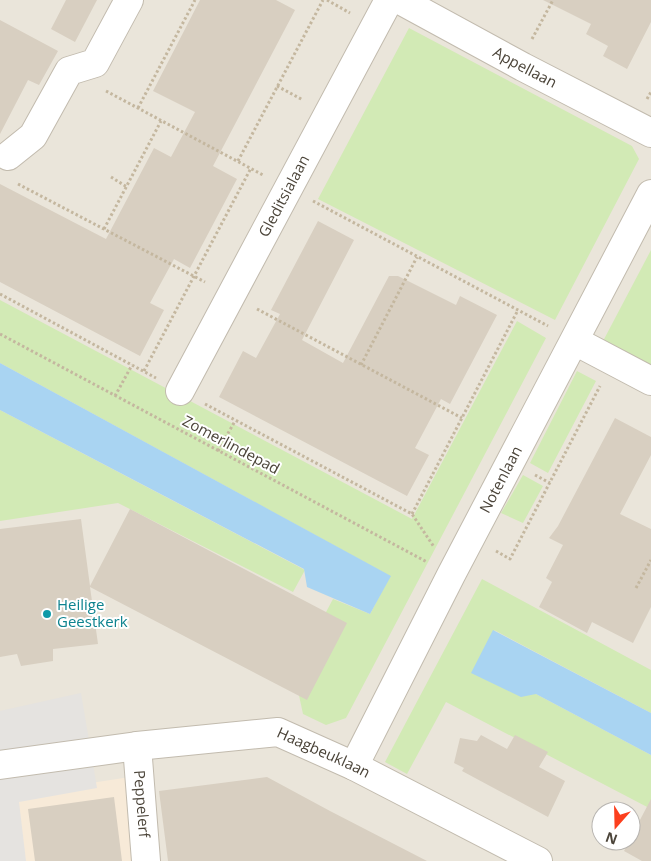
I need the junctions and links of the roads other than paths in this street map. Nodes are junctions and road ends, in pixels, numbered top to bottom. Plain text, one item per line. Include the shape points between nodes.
1 (129, 0) edge
2 (389, 0) edge
3 (400, 0) edge
4 (651, 133) edge
5 (8, 156) dead end
6 (651, 194) edge
7 (575, 341) junction
8 (651, 381) edge
9 (180, 391) dead end
10 (138, 746) junction
11 (0, 765) edge
12 (354, 766) junction
13 (146, 861) edge
14 (538, 861) edge

1 - 5 street via 95,63 69,71 33,136
2 - 9 street, Gleditsialaan
3 - 4 street, Appellaan
6 - 7 street, Notenlaan
7 - 8 street
7 - 12 street, Notenlaan
10 - 11 street, Haagbeuklaan
10 - 12 street, Haagbeuklaan via 278,732
10 - 13 street, Peppelerf
12 - 14 street, Haagbeuklaan

